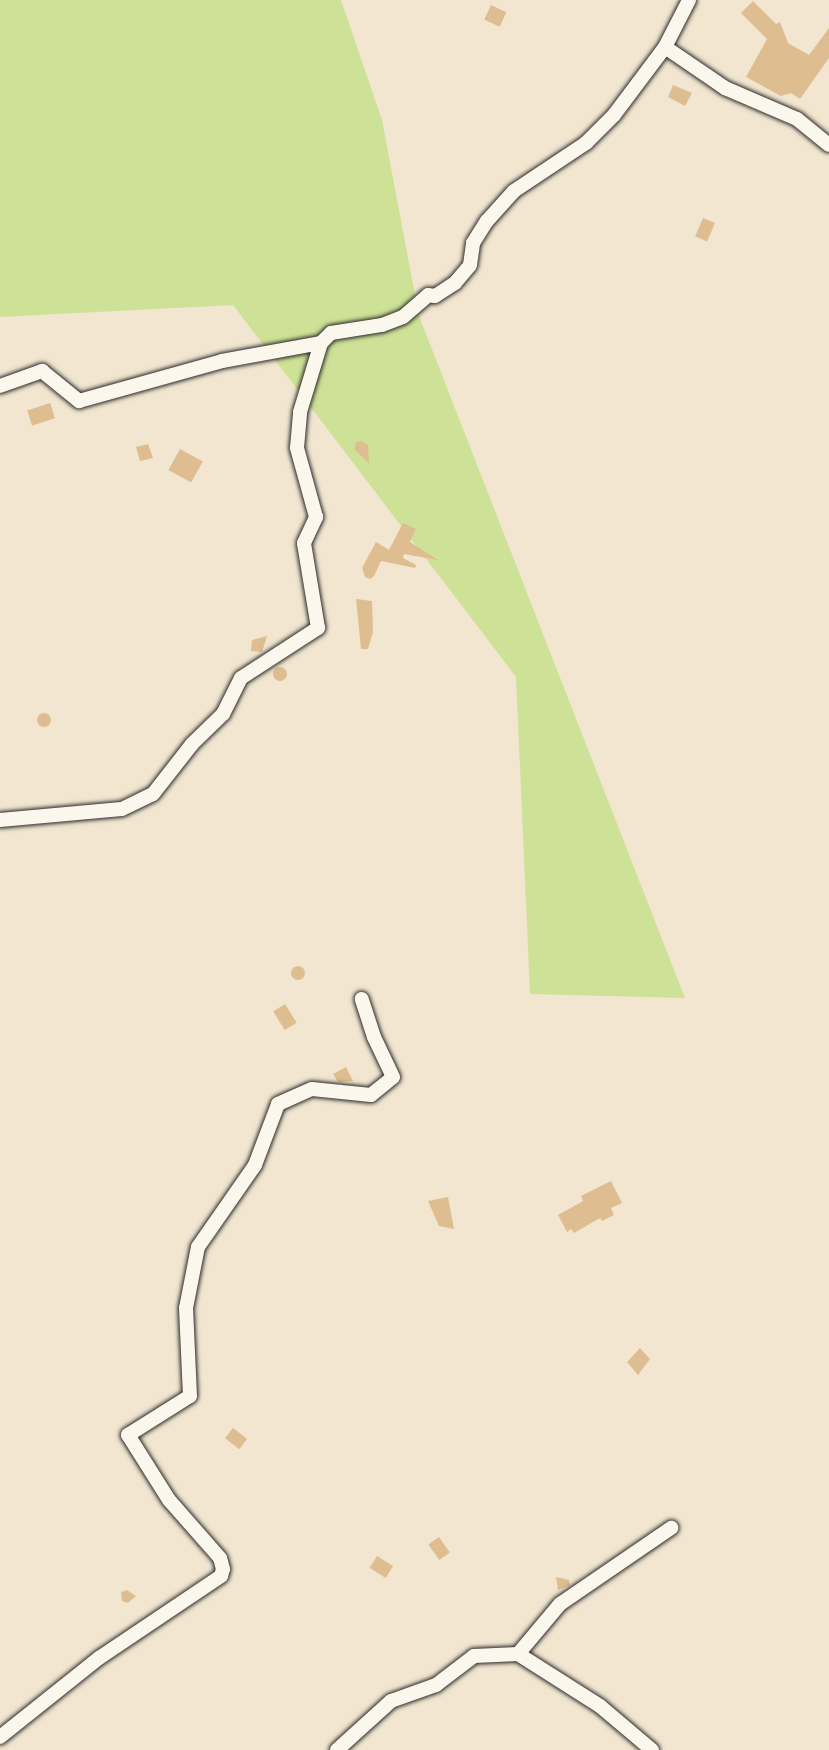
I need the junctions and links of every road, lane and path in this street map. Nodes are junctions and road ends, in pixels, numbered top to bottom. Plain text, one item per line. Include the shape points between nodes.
1 (689, 0) edge
2 (665, 47) junction
3 (829, 145) edge
4 (321, 343) junction
5 (0, 386) edge
6 (0, 820) edge
7 (362, 999) dead end
8 (671, 1528) dead end
9 (518, 1654) junction
10 (0, 1737) edge
11 (337, 1750) edge
12 (652, 1750) edge

1 - 2 street
2 - 3 street via 725,88 797,119
2 - 4 street via 586,143 505,201 473,243 470,265 455,283 428,295 403,317 331,333
4 - 5 street via 222,361 79,401 42,371
4 - 6 street via 300,412 297,448 316,517 304,543 318,628 241,678 223,714 153,794 122,809
7 - 10 street via 393,1077 371,1095 312,1089 278,1104 255,1165 198,1247 186,1308 190,1396 128,1435 169,1500 220,1558 221,1576 99,1658
8 - 9 street via 560,1604
9 - 11 street via 474,1656 436,1685 391,1701
9 - 12 street via 600,1706

